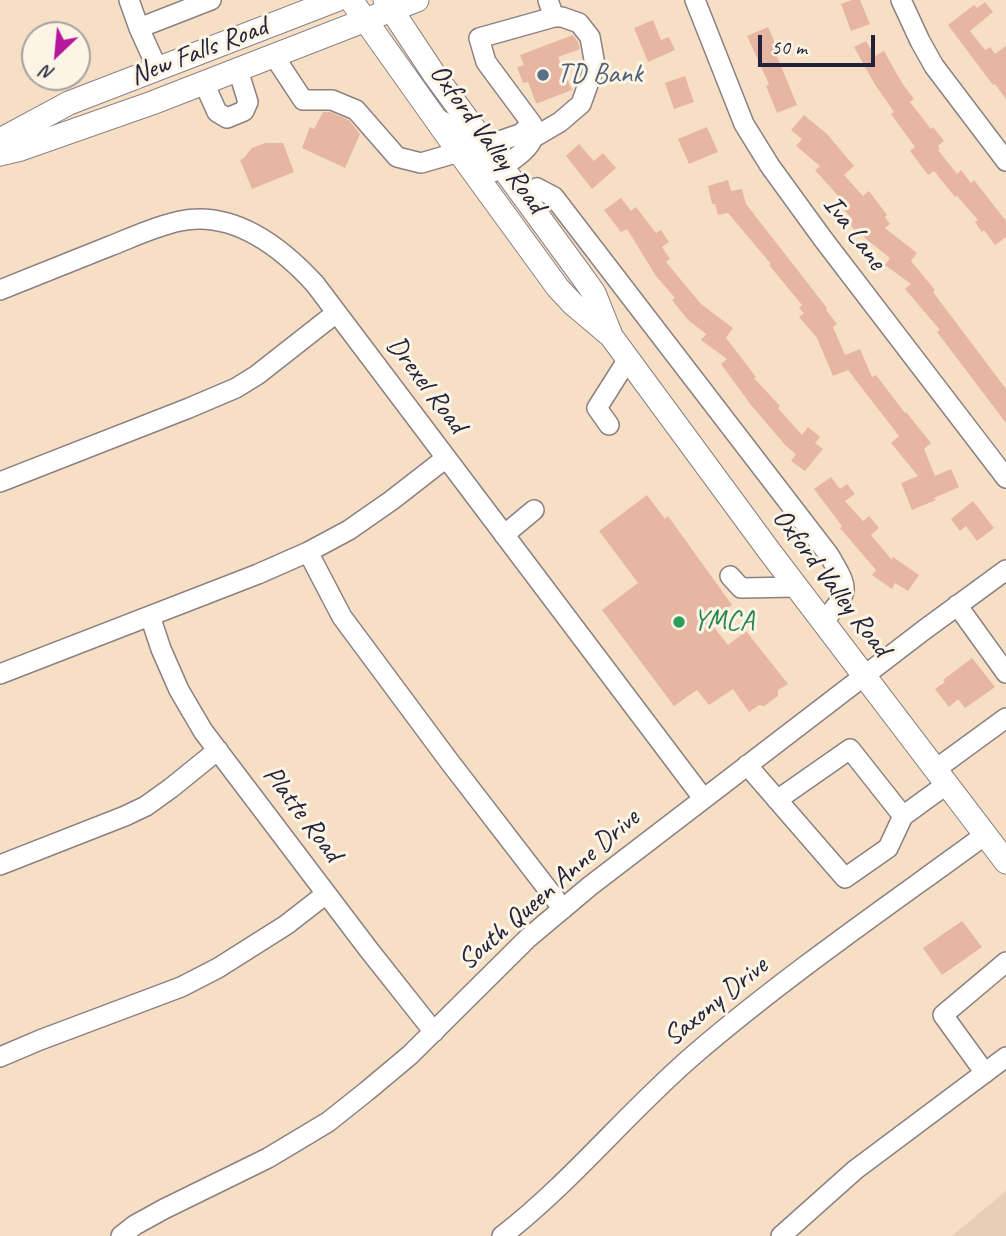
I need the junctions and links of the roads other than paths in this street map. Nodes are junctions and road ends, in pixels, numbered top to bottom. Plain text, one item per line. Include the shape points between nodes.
1 (129, 0) edge
2 (211, 0) edge
3 (336, 0) edge
4 (351, 0) edge
5 (417, 0) edge
6 (695, 0) edge
7 (901, 0) edge
8 (388, 5) edge
9 (551, 8) edge
10 (366, 20) junction
11 (139, 28) junction
12 (274, 55) junction
13 (158, 70) junction
14 (238, 70) junction
15 (205, 83) junction
16 (434, 117) junction
17 (532, 131) junction
18 (0, 140) edge
19 (488, 145) junction
20 (458, 152) junction
21 (0, 154) edge
22 (1006, 161) edge
23 (501, 167) junction
24 (524, 199) junction
25 (0, 290) edge
26 (336, 313) junction
27 (611, 336) junction
28 (628, 359) junction
29 (609, 425) dead end
30 (446, 458) junction
31 (1006, 478) edge
32 (0, 482) edge
33 (534, 510) dead end
34 (504, 535) junction
35 (308, 552) junction
36 (1006, 570) edge
37 (735, 582) dead end
38 (796, 587) junction
39 (957, 606) junction
40 (150, 616) junction
41 (823, 622) junction
42 (1006, 673) edge
43 (0, 674) edge
44 (864, 677) junction
45 (1006, 718) edge
46 (218, 750) junction
47 (747, 765) junction
48 (942, 776) junction
49 (703, 798) junction
50 (777, 800) junction
51 (902, 816) junction
52 (985, 835) junction
53 (1006, 862) edge
54 (0, 865) edge
55 (326, 894) junction
56 (563, 909) junction
57 (1006, 962) edge
58 (434, 1032) junction
59 (0, 1057) edge
60 (999, 1066) edge
61 (121, 1236) edge
62 (502, 1236) edge
63 (781, 1236) edge

1 - 11 street
2 - 11 street
3 - 13 main road, New Falls Road
4 - 10 main road, Oxford Valley Road
5 - 8 main road, New Falls Road
6 - 31 street, Iva Lane via 744,124 770,166
7 - 22 street via 934,65
8 - 10 main road, New Falls Road
8 - 19 main road, Oxford Valley Road
9 - 17 street via 579,23 590,37 595,65 581,104 559,122
9 - 17 street via 479,38 486,62
10 - 12 main road, New Falls Road
10 - 16 main road, Oxford Valley Road
11 - 13 street
12 - 14 main road, New Falls Road
12 - 20 street via 303,100 332,100 356,110 397,157 421,163
13 - 18 main road, New Falls Road via 69,103
14 - 15 main road, New Falls Road
14 - 15 street via 248,102 244,111 227,118 217,111
15 - 21 main road, New Falls Road
16 - 20 main road, Oxford Valley Road
16 - 23 street via 457,130 488,170
17 - 19 street
17 - 23 street via 531,142
19 - 23 main road, Oxford Valley Road
20 - 27 main road, Oxford Valley Road via 558,288
23 - 24 main road, Oxford Valley Road
24 - 27 main road, Oxford Valley Road via 594,293
24 - 41 street via 537,188 554,197 829,555 844,590 843,599
25 - 26 street, Drexel Road via 152,229 204,219 229,223 259,236 302,270
26 - 30 street, Drexel Road
26 - 32 street via 236,388
27 - 28 main road, Oxford Valley Road
28 - 29 street via 597,408
28 - 38 main road, Oxford Valley Road
30 - 34 street, Drexel Road
30 - 35 street via 349,530
33 - 34 street
34 - 49 street, Drexel Road
35 - 40 street
35 - 56 street via 342,617
36 - 39 street, South Queen Anne Drive
37 - 38 street
38 - 41 main road, Oxford Valley Road
39 - 42 street
39 - 44 street, South Queen Anne Drive
40 - 43 street
40 - 46 street, Platte Road via 179,690
41 - 44 main road, Oxford Valley Road
44 - 47 street, South Queen Anne Drive
44 - 48 main road, Oxford Valley Road
45 - 48 street
46 - 54 street via 146,806
46 - 55 street, Platte Road
47 - 49 street, South Queen Anne Drive
47 - 50 street
48 - 51 street
48 - 52 main road, Oxford Valley Road
49 - 56 street, South Queen Anne Drive
50 - 51 street via 850,749
50 - 51 street via 845,878 888,848
52 - 53 main road, Oxford Valley Road
52 - 62 street, Saxony Drive via 694,1054
55 - 58 street, Platte Road
55 - 59 street via 218,968 181,987
56 - 58 street, South Queen Anne Drive
57 - 60 street via 943,1015
58 - 61 street, South Queen Anne Drive via 316,1130
60 - 63 street via 855,1170

